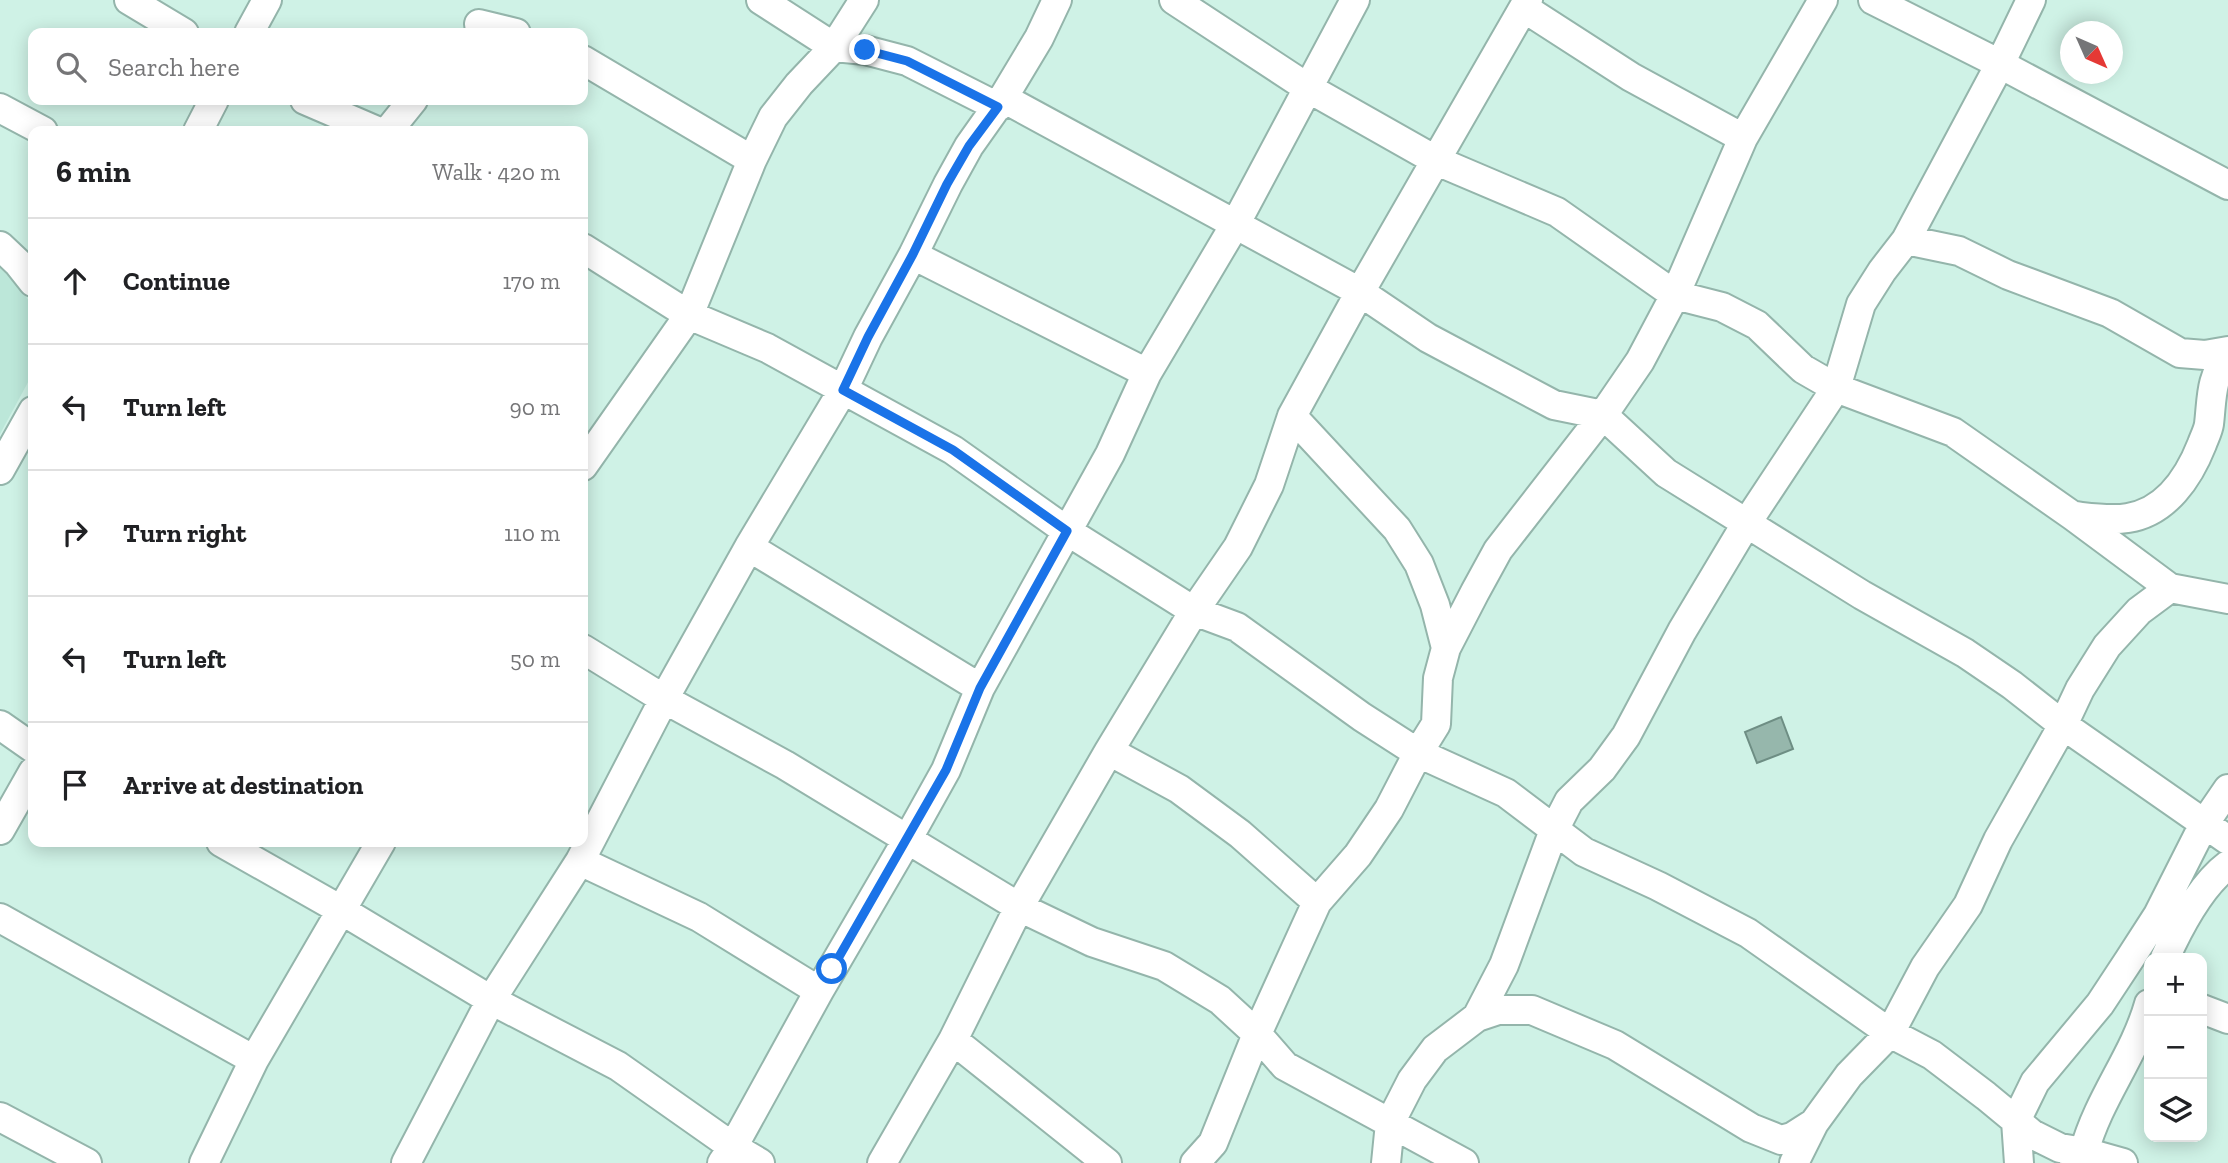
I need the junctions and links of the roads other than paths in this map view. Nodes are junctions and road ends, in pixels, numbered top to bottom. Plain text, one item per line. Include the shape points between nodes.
1 (129, 0) edge
2 (267, 0) edge
3 (761, 0) edge
4 (864, 0) edge
5 (1057, 0) edge
6 (1174, 0) edge
7 (1354, 0) edge
8 (1823, 0) edge
9 (1873, 0) edge
10 (2031, 0) edge
11 (1526, 4) edge
12 (479, 19) edge
13 (176, 28) edge
14 (252, 28) edge
15 (503, 28) edge
16 (834, 47) junction
17 (588, 63) edge
18 (2000, 64) junction
19 (1308, 88) junction
20 (1000, 102) junction
21 (211, 105) edge
22 (317, 105) edge
23 (410, 105) edge
24 (0, 108) edge
25 (34, 126) edge
26 (201, 126) edge
27 (365, 126) edge
28 (392, 126) edge
29 (1743, 138) junction
30 (752, 160) junction
31 (1437, 161) junction
32 (2228, 185) edge
33 (1236, 223) junction
34 (1906, 240) junction
35 (0, 246) edge
36 (588, 251) edge
37 (913, 254) junction
38 (28, 277) edge
39 (1360, 292) junction
40 (1675, 295) junction
41 (689, 314) junction
42 (2228, 351) edge
43 (2228, 358) edge
44 (1147, 373) junction
45 (1836, 388) junction
46 (843, 390) junction
47 (1603, 415) junction
48 (1292, 416) junction
49 (28, 420) edge
50 (588, 456) edge
51 (0, 470) edge
52 (2073, 516) junction
53 (1746, 524) junction
54 (1067, 531) junction
55 (749, 547) junction
56 (2170, 588) junction
57 (2228, 598) edge
58 (1194, 611) junction
59 (1446, 648) junction
60 (588, 652) edge
61 (980, 688) junction
62 (664, 699) junction
63 (0, 725) edge
64 (2063, 725) junction
65 (28, 745) edge
66 (1109, 751) junction
67 (1418, 753) junction
68 (28, 781) edge
69 (2228, 789) edge
70 (2204, 824) junction
71 (0, 830) edge
72 (1554, 830) junction
73 (2228, 840) edge
74 (907, 841) junction
75 (588, 846) edge
76 (230, 847) edge
77 (377, 847) edge
78 (587, 847) edge
79 (580, 861) junction
80 (2228, 866) edge
81 (1317, 902) junction
82 (1019, 907) junction
83 (341, 910) junction
84 (0, 918) edge
85 (2167, 953) edge
86 (819, 991) junction
87 (491, 1000) junction
88 (2207, 1011) edge
89 (2146, 1016) edge
90 (1477, 1017) junction
91 (2228, 1019) edge
92 (1890, 1033) junction
93 (1257, 1034) junction
94 (953, 1040) junction
95 (254, 1060) junction
96 (0, 1117) edge
97 (2016, 1121) junction
98 (1390, 1123) junction
99 (1814, 1123) junction
100 (728, 1155) edge
101 (2079, 1158) edge
102 (413, 1161) edge
103 (87, 1163) edge
104 (204, 1163) edge
105 (760, 1163) edge
106 (882, 1163) edge
107 (1107, 1163) edge
108 (1195, 1163) edge
109 (1386, 1163) edge
110 (1464, 1163) edge
111 (1794, 1163) edge
112 (2019, 1163) edge
113 (2123, 1163) edge

1 - 13 street
2 - 14 street
3 - 16 street
4 - 16 street
5 - 20 street
6 - 19 street
7 - 19 street
8 - 29 street
9 - 18 street
10 - 18 street
11 - 29 street via 1631,77
11 - 31 street
12 - 15 street
16 - 20 street via 907,61
16 - 30 street via 773,117
17 - 30 street
18 - 32 street
18 - 34 street
19 - 31 street
19 - 33 street
20 - 33 street
20 - 37 street via 963,155
21 - 26 street
22 - 27 street
23 - 28 street
24 - 25 street
29 - 40 street
30 - 41 street
31 - 39 street
31 - 40 street via 1556,212
33 - 39 street
33 - 44 street
34 - 42 street via 1959,251 2008,275 2110,313 2180,353
34 - 45 street via 1861,304
35 - 38 street
36 - 41 street
37 - 44 street
37 - 46 street
39 - 47 street via 1428,338 1554,405
39 - 48 street
40 - 45 street via 1722,307 1757,325 1803,369
40 - 47 street via 1640,361
41 - 46 street via 766,348
41 - 50 street
43 - 52 street via 2219,367 2208,427 2194,464 2179,487 2161,505 2131,518
44 - 54 street via 1110,454
45 - 52 street via 1953,432
45 - 53 street
46 - 54 street via 953,450
46 - 55 street
47 - 53 street via 1666,473
47 - 59 street via 1498,550
48 - 58 street via 1269,485 1238,547
48 - 59 street via 1397,529 1419,564
49 - 51 street
52 - 56 street
53 - 64 street via 1965,653
53 - 72 street via 1626,736 1602,769 1569,801
54 - 58 street
54 - 61 street
55 - 61 street
55 - 62 street
56 - 57 street
56 - 64 street via 2139,611 2107,646
58 - 66 street
58 - 67 street via 1237,627
59 - 67 street via 1438,678 1436,724
60 - 62 street
61 - 74 street via 946,770
62 - 74 street via 785,765
62 - 75 street
63 - 65 street
64 - 70 street
64 - 92 street via 1998,840 1968,905 1925,967
66 - 81 street via 1179,789 1240,834
66 - 82 street
67 - 72 street via 1506,793
67 - 81 street via 1390,809
68 - 71 street
69 - 70 street
70 - 73 street
70 - 97 street via 2158,915 2099,1004 2035,1082
72 - 90 street via 1504,965
72 - 92 street via 1584,852 1748,933
74 - 82 street
74 - 86 street
76 - 83 street
77 - 83 street
78 - 79 street
79 - 86 street via 699,917
79 - 87 street
80 - 85 street via 2180,924
81 - 93 street
82 - 93 street via 1093,942 1164,966 1220,1000
82 - 94 street
83 - 87 street
83 - 95 street
84 - 95 street
86 - 100 street
87 - 100 street via 618,1066
87 - 102 street
88 - 91 street
89 - 101 street
90 - 98 street via 1435,1049 1412,1080
90 - 99 street via 1498,1010 1532,1010 1615,1045 1751,1128 1781,1140
92 - 97 street via 1932,1055
92 - 99 street via 1849,1075
93 - 98 street via 1284,1066
93 - 108 street via 1213,1143
94 - 106 street
94 - 107 street
95 - 104 street
96 - 103 street
97 - 101 street
97 - 112 street
98 - 109 street
98 - 110 street
99 - 111 street
100 - 105 street
101 - 113 street

